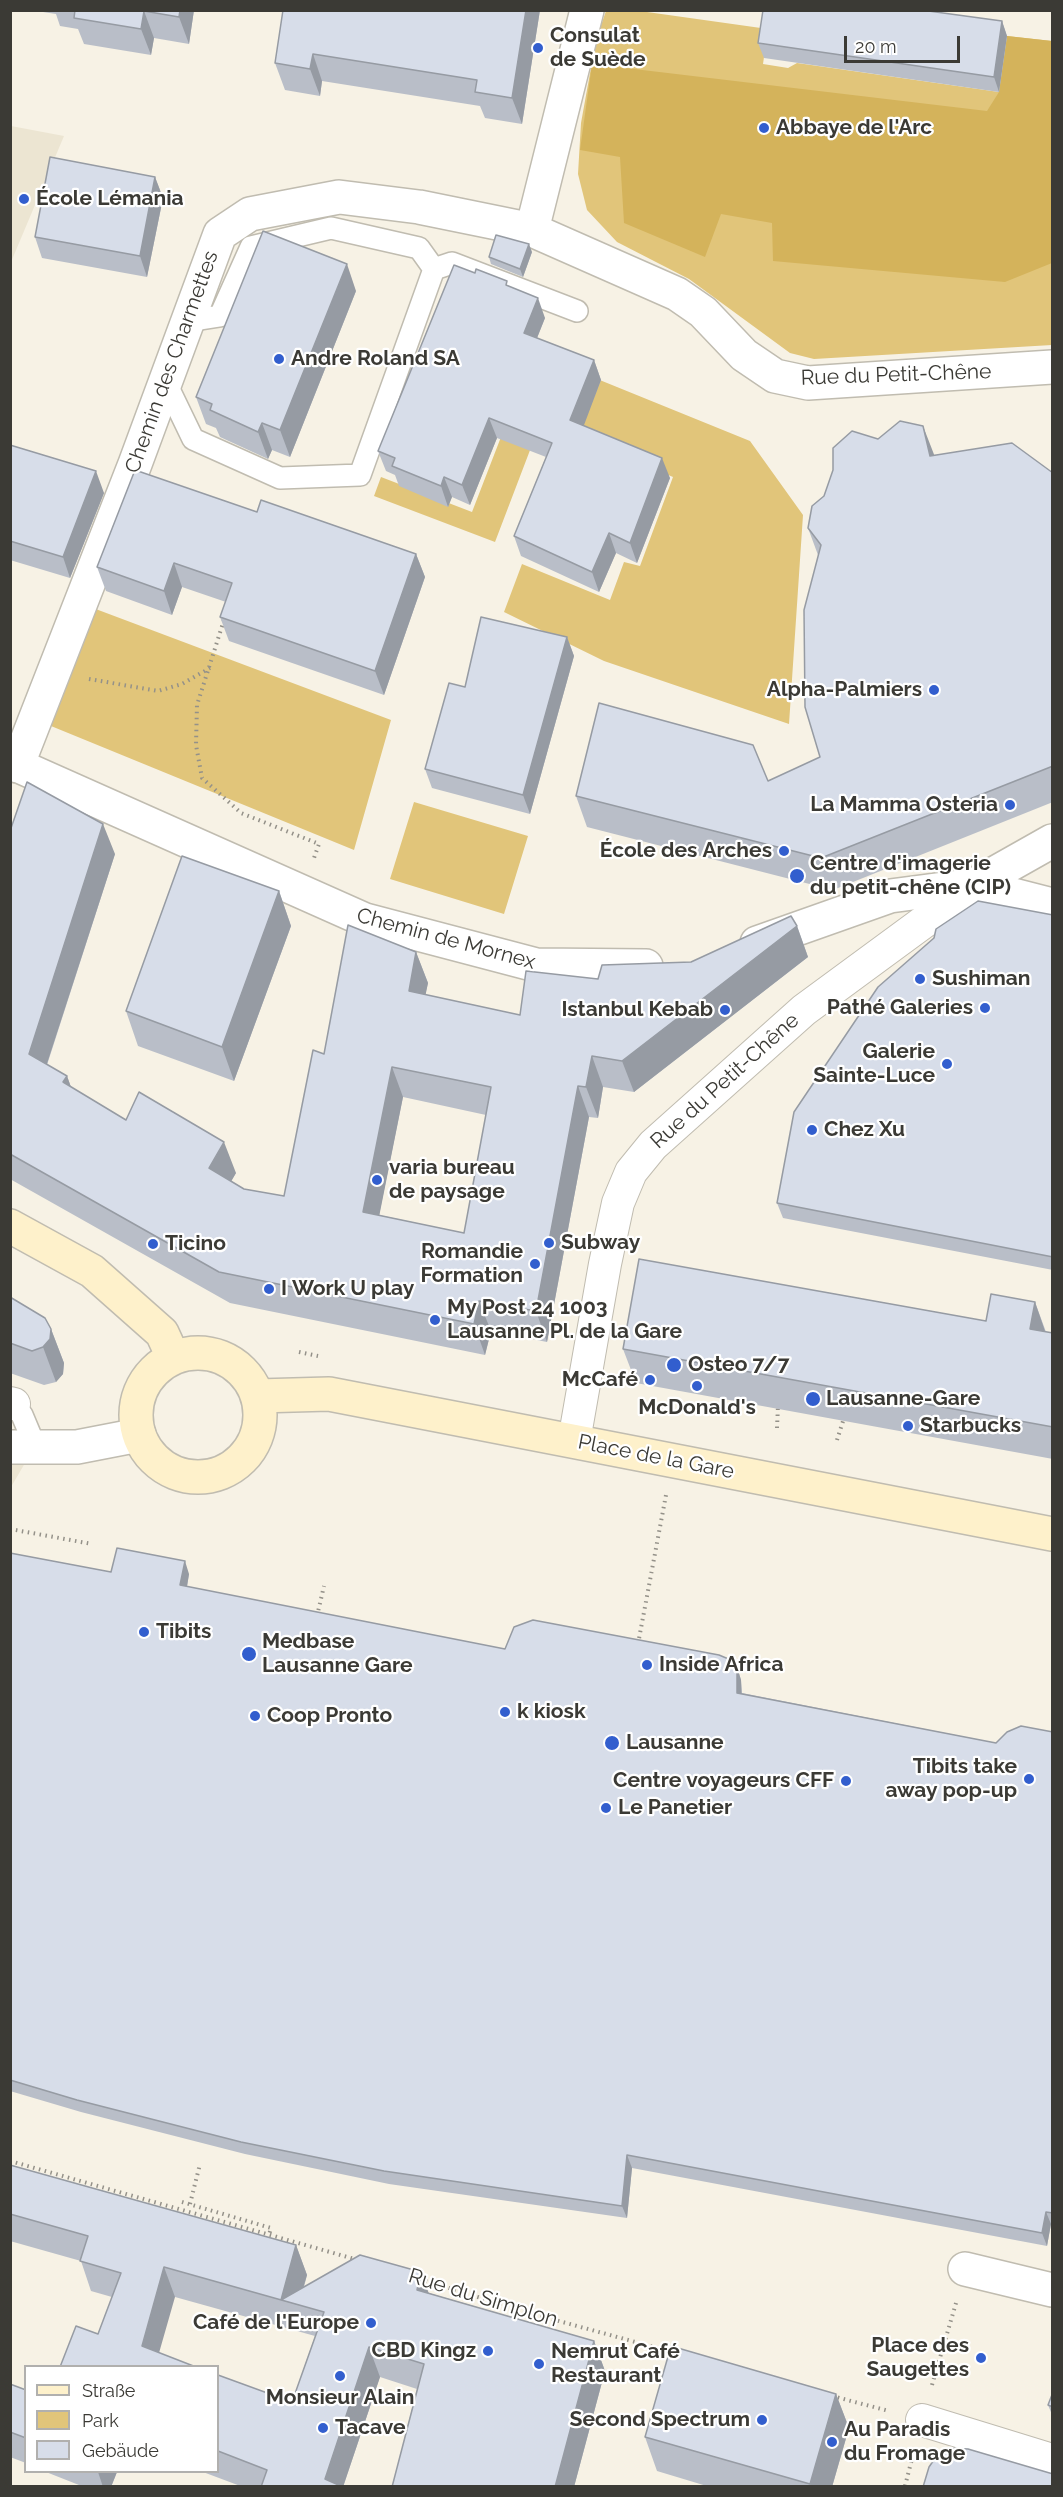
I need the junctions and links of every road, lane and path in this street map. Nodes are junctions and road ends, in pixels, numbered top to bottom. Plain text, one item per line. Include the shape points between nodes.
1 (586, 10) edge
2 (532, 230) junction
3 (434, 269) junction
4 (577, 311) dead end
5 (188, 321) junction
6 (1053, 367) edge
7 (165, 381) junction
8 (226, 614) edge
9 (210, 668) junction
10 (53, 674) junction
11 (14, 764) edge
12 (1053, 840) edge
13 (974, 885) junction
14 (303, 893) junction
15 (1053, 905) edge
16 (731, 952) edge
17 (680, 965) edge
18 (10, 1226) edge
19 (173, 1357) junction
20 (258, 1396) junction
21 (12, 1402) edge
22 (778, 1406) edge
23 (844, 1418) edge
24 (777, 1428) dead end
25 (139, 1435) junction
26 (837, 1440) dead end
27 (574, 1441) junction
28 (23, 1446) edge
29 (667, 1487) dead end
30 (10, 1529) edge
31 (1053, 1534) edge
32 (92, 1544) dead end
33 (324, 1586) dead end
34 (316, 1623) edge
35 (637, 1650) edge
36 (10, 2161) edge
37 (200, 2164) dead end
38 (186, 2203) junction
39 (183, 2211) junction
40 (269, 2235) junction
41 (369, 2263) edge
42 (965, 2269) joint
43 (414, 2277) edge
44 (1053, 2290) edge
45 (526, 2312) junction
46 (523, 2323) edge
47 (677, 2354) edge
48 (822, 2393) edge
49 (922, 2420) junction
50 (1053, 2460) edge
51 (905, 2487) edge

1 - 2 street
2 - 5 street, Chemin des Charmettes via 419,207 339,197 250,214 220,234
2 - 6 street, Rue du Petit-Chêne via 677,294 703,312 744,355 775,376 808,383
3 - 4 lane via 452,263
3 - 5 lane via 419,248 331,228 251,247 220,316
3 - 7 lane via 360,475 280,478 193,439
5 - 7 street, Chemin des Charmettes
7 - 10 street, Chemin des Charmettes
8 - 9 path
9 - 10 path via 182,684 158,691
9 - 14 path via 197,705 196,745 202,778 241,813 319,844
10 - 11 street, Chemin des Charmettes
11 - 14 street, Chemin de Mornex
12 - 13 street, Rue du Petit-Chêne
13 - 15 street
13 - 16 street via 890,896
13 - 27 street, Rue du Petit-Chêne via 804,1010 653,1145 632,1172 618,1203 604,1264
14 - 17 street, Chemin de Mornex via 364,920 536,965
18 - 19 main road via 92,1271 162,1333
19 - 20 main road via 193,1352 214,1354 234,1362 249,1378
19 - 25 main road via 157,1367 141,1390 135,1417
20 - 25 main road via 259,1428 254,1443 232,1467 218,1474 194,1476 171,1471 146,1450
20 - 27 main road, Place de la Gare via 329,1394
21 - 28 lane
22 - 24 path
23 - 26 path
25 - 28 street via 77,1447
27 - 31 main road, Place de la Gare
29 - 35 path
30 - 32 path
33 - 34 path
36 - 39 path
37 - 38 path
38 - 39 path
38 - 40 path via 271,2228
39 - 40 path
40 - 41 path
42 - 44 street
42 - 49 path
43 - 45 path, Rue du Simplon
45 - 46 path
45 - 47 path, Rue du Simplon
48 - 49 path
49 - 50 street
49 - 51 path

